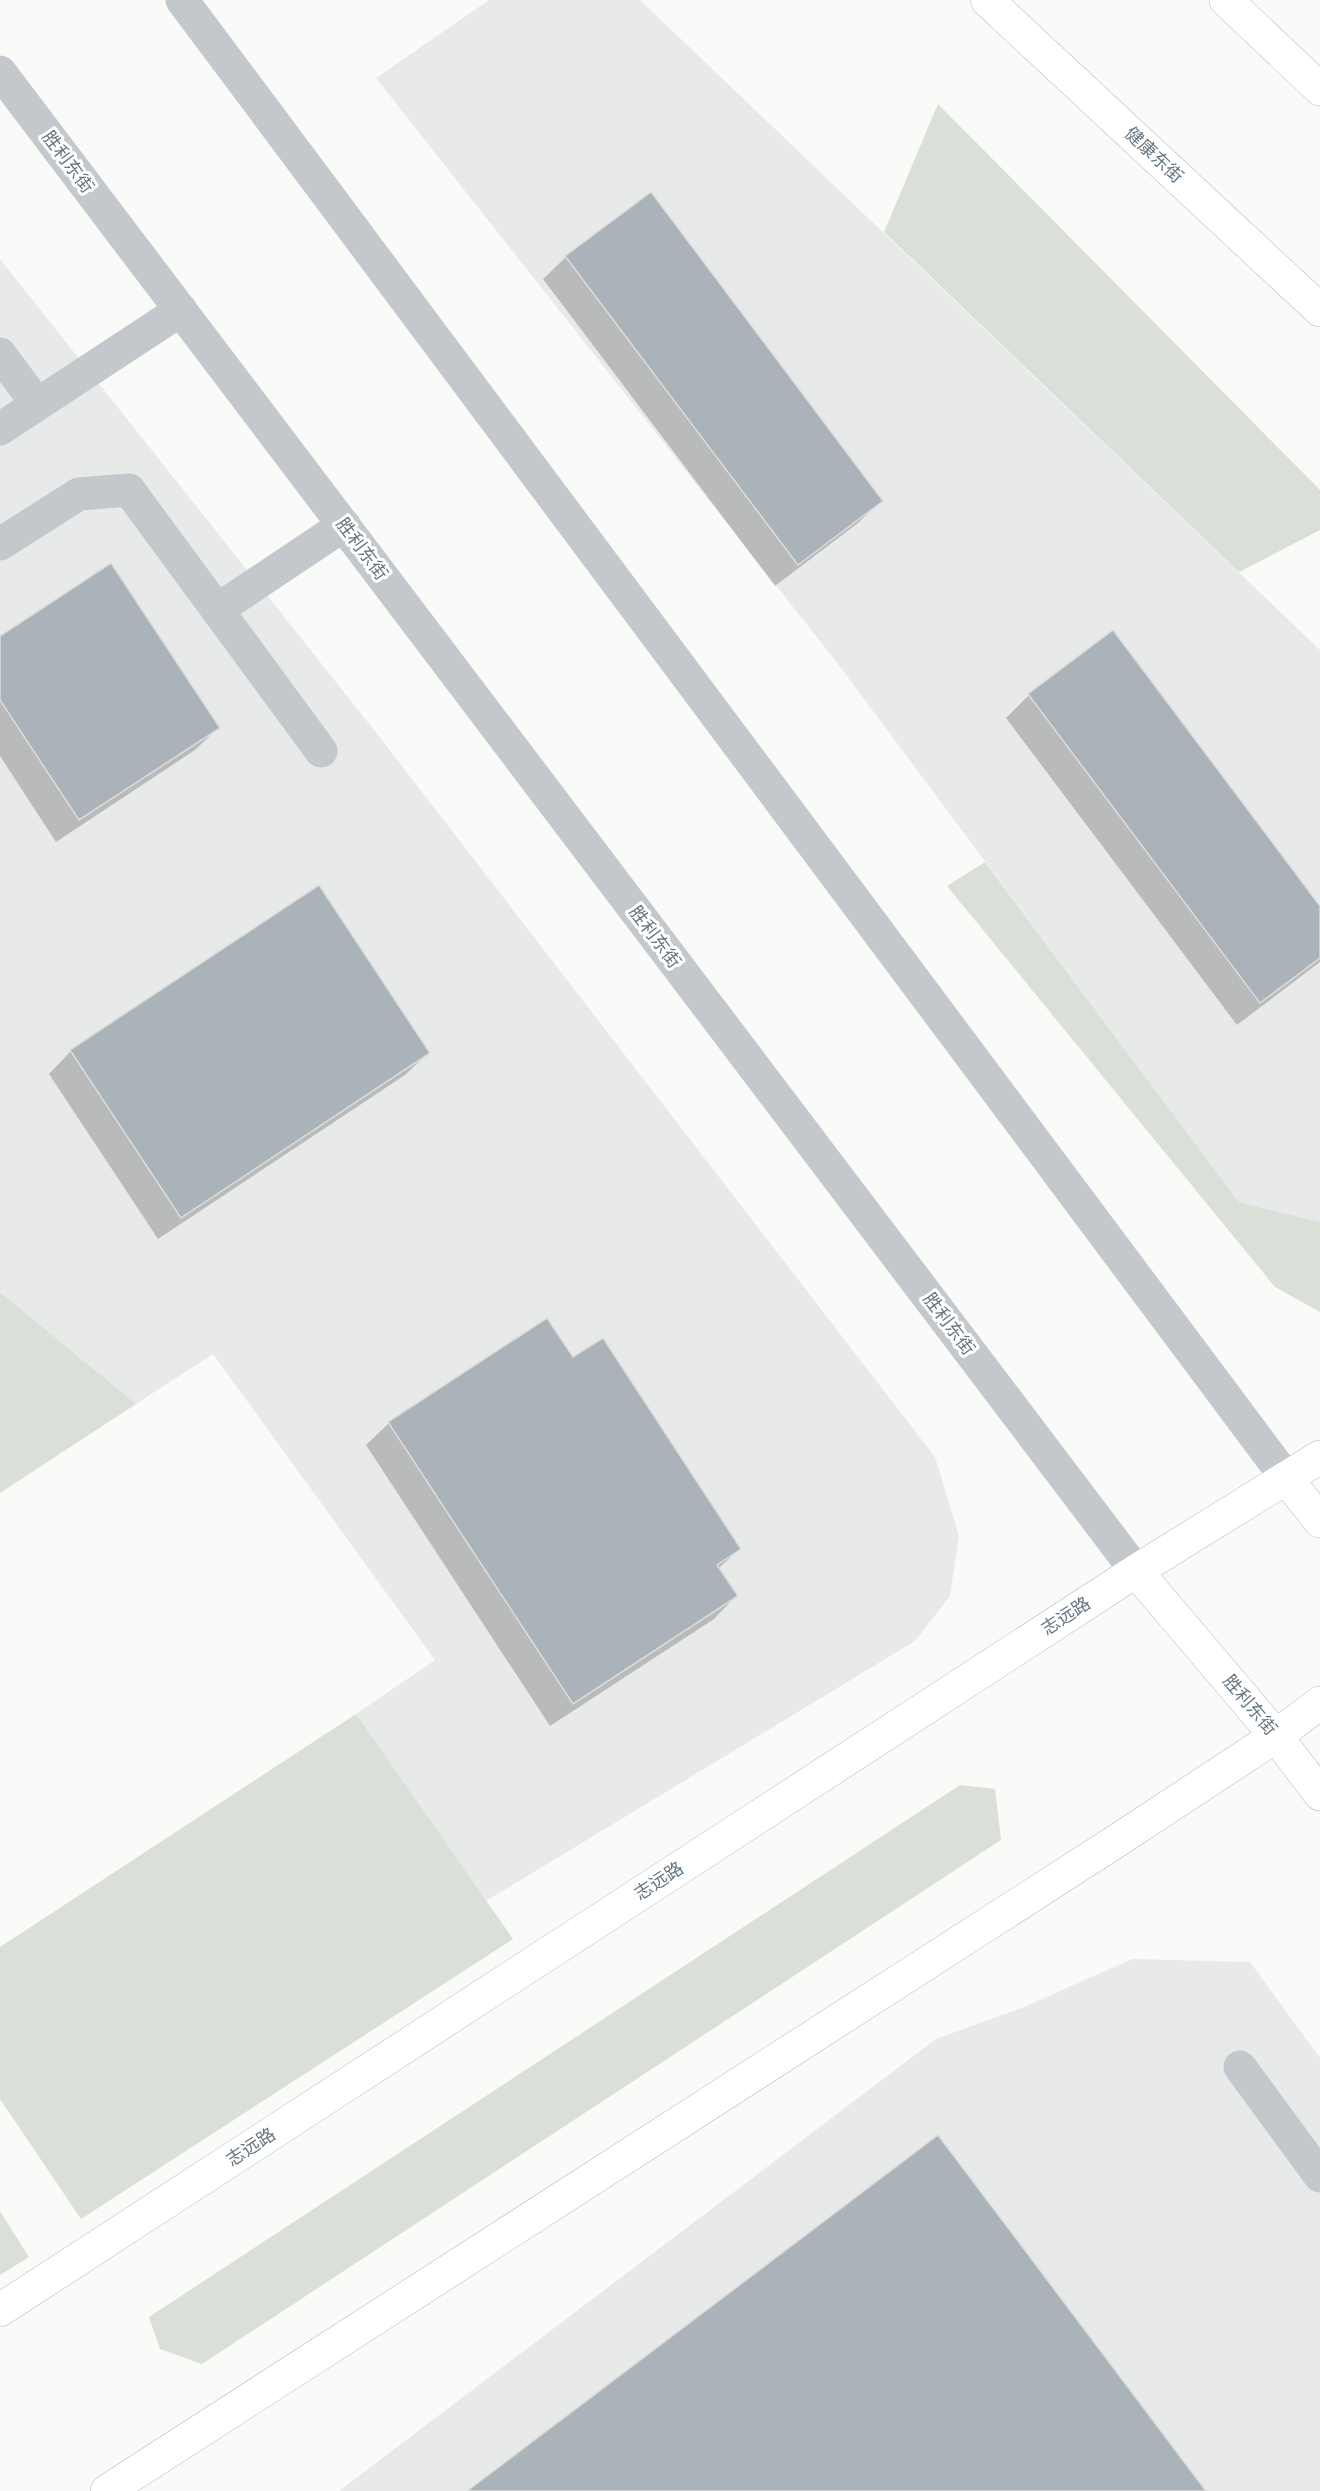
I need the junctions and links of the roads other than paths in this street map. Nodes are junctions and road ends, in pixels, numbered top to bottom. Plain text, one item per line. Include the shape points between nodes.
1 (182, 0) edge
2 (987, 0) edge
3 (1226, 0) edge
4 (0, 72) edge
5 (1320, 89) edge
6 (181, 310) junction
7 (1320, 310) edge
8 (0, 354) edge
9 (37, 404) junction
10 (0, 429) edge
11 (344, 525) junction
12 (0, 544) edge
13 (217, 610) junction
14 (321, 751) dead end
15 (1320, 1457) edge
16 (1287, 1479) junction
17 (1320, 1521) edge
18 (1136, 1571) junction
19 (1320, 1703) edge
20 (1276, 1736) junction
21 (1320, 1794) edge
22 (1240, 2067) dead end
23 (1320, 2176) edge
24 (0, 2310) edge
25 (120, 2488) edge

1 - 16 street
2 - 7 main road, 健康东街
3 - 5 main road
4 - 6 street, 胜利东街
6 - 9 street
6 - 11 street, 胜利东街
8 - 9 street
9 - 10 street
11 - 13 street
11 - 18 street, 胜利东街
12 - 13 street via 79,494 129,490
13 - 14 street
15 - 16 main road, 志远路
16 - 17 main road
16 - 18 main road, 志远路
18 - 20 main road, 胜利东街
18 - 24 main road, 志远路
19 - 20 main road
20 - 21 main road, 胜利东街
20 - 25 main road
22 - 23 street

